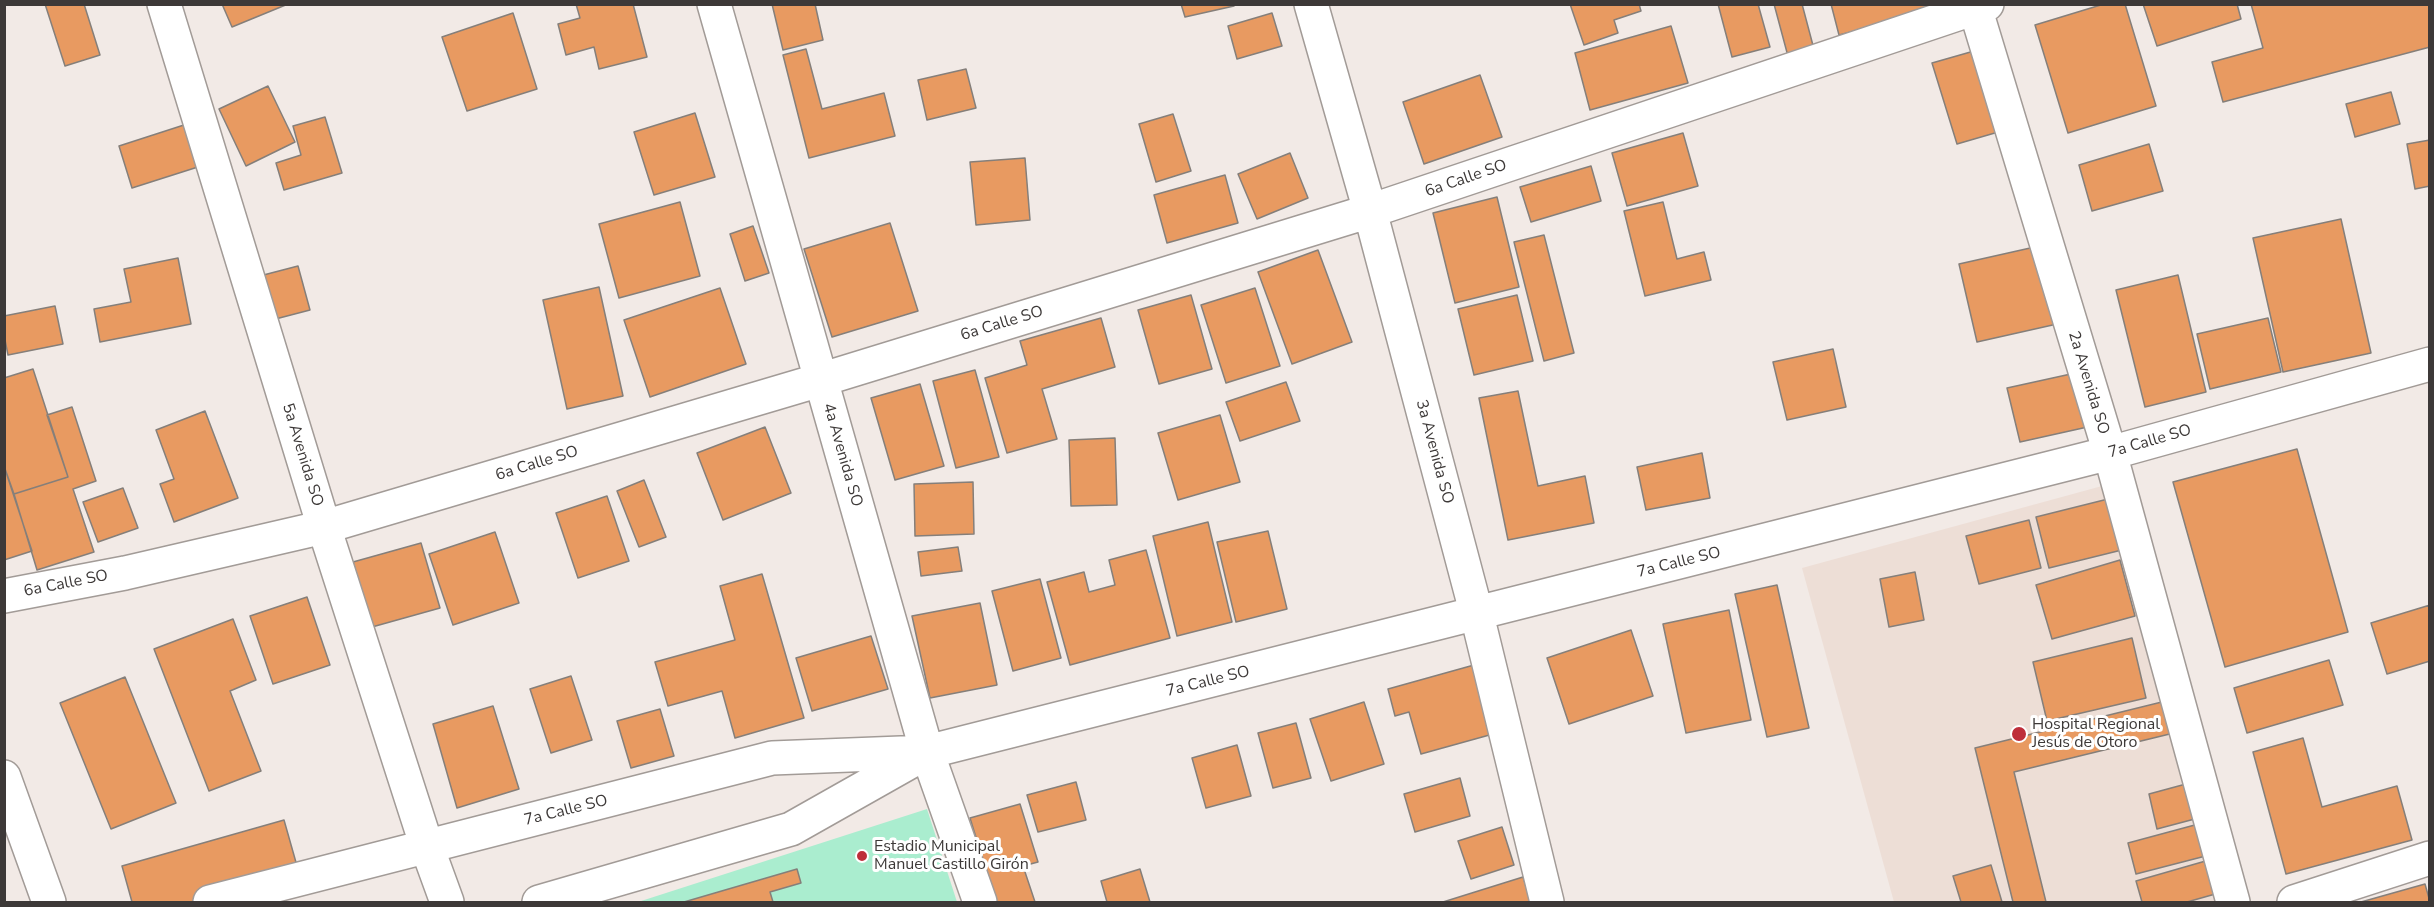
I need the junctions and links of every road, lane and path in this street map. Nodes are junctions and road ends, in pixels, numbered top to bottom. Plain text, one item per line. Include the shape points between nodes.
1 (164, 4) edge
2 (714, 4) edge
3 (1311, 4) edge
4 (1979, 6) edge
5 (1370, 211) junction
6 (2430, 364) edge
7 (820, 380) junction
8 (2110, 453) junction
9 (324, 527) junction
10 (4, 596) edge
11 (1477, 615) junction
12 (927, 752) junction
13 (4, 777) edge
14 (427, 847) junction
15 (2430, 858) edge
16 (49, 903) edge
17 (210, 903) edge
18 (447, 903) edge
19 (539, 903) edge
20 (980, 903) edge
21 (1547, 903) edge
22 (2233, 903) edge
23 (2294, 903) edge

1 - 9 street, 5a Avenida SO
2 - 7 street, 4a Avenida SO
3 - 5 street, 3a Avenida SO
4 - 5 street, 6a Calle SO
4 - 8 street, 2a Avenida SO
5 - 7 street, 6a Calle SO
5 - 11 street, 3a Avenida SO
6 - 8 street, 7a Calle SO
7 - 9 street, 6a Calle SO
7 - 12 street, 4a Avenida SO
8 - 11 street, 7a Calle SO
8 - 22 street, 2a Avenida SO
9 - 10 street, 6a Calle SO via 125,573
9 - 14 street, 5a Avenida SO
11 - 12 street, 7a Calle SO
11 - 21 street, 3a Avenida SO
12 - 14 street, 7a Calle SO via 772,758
12 - 19 street, 7a Calle SO via 791,830
12 - 20 street, 4a Avenida SO
13 - 16 street
14 - 17 street, 7a Calle SO
14 - 18 street, 5a Avenida SO
15 - 23 street

